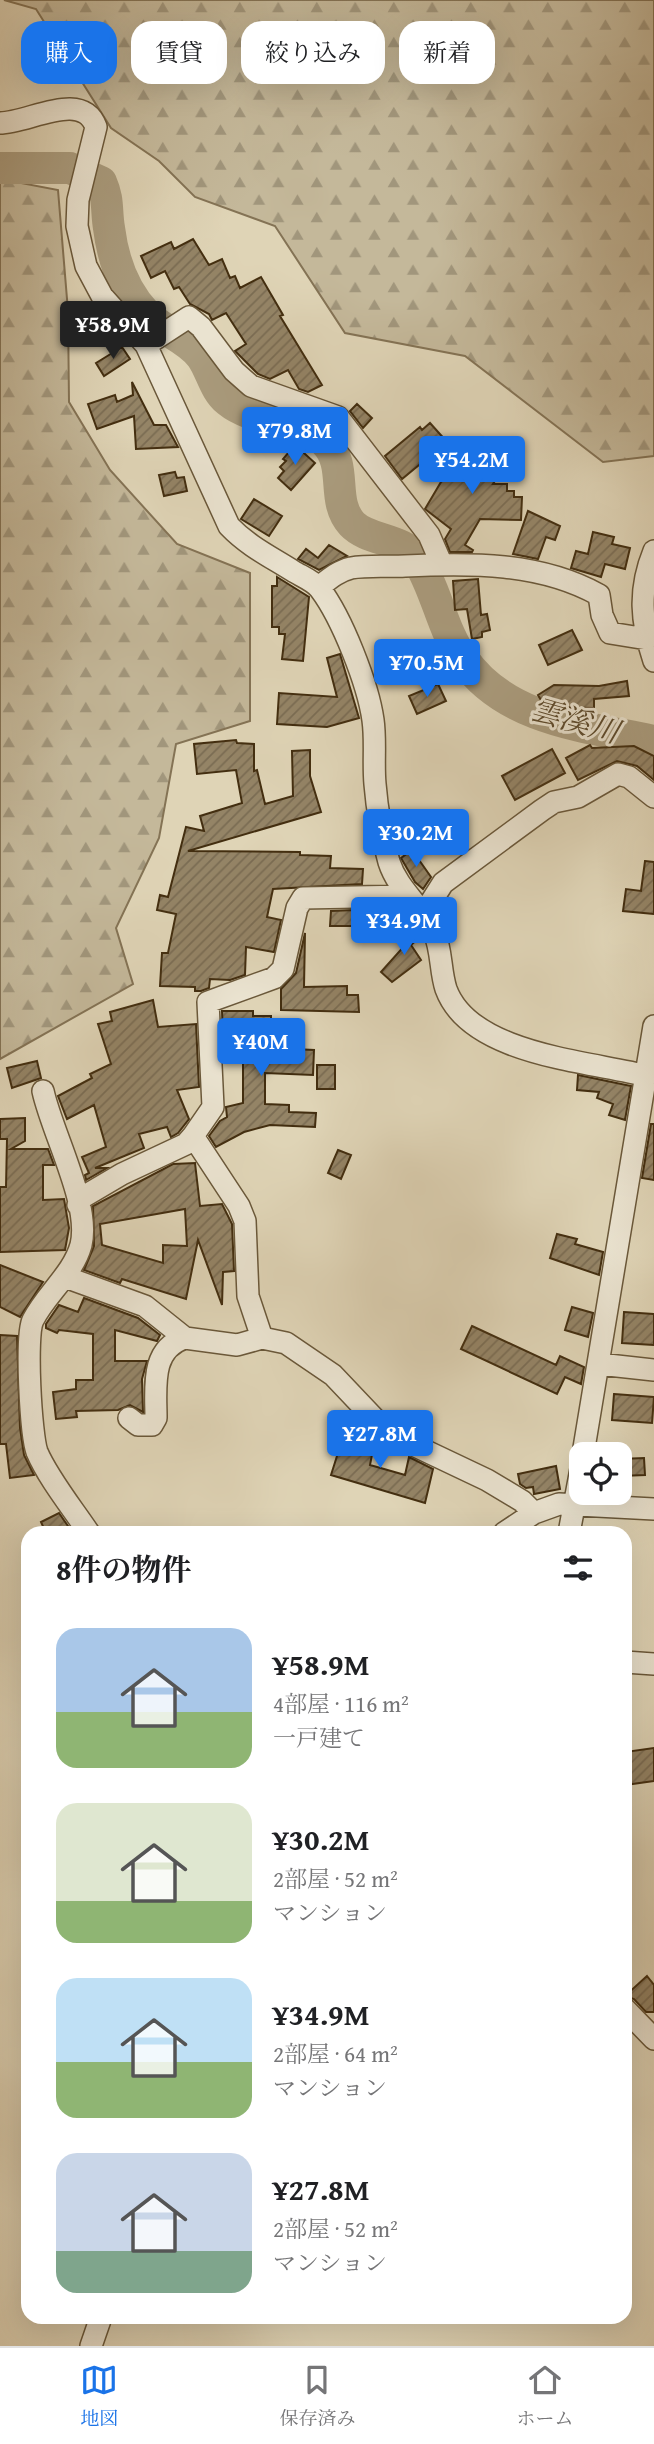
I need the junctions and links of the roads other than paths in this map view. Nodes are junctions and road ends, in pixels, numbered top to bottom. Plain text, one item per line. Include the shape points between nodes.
1 (0, 123) edge
2 (151, 342) junction
3 (654, 551) edge
4 (439, 565) junction
5 (319, 587) junction
6 (647, 639) junction
7 (654, 661) edge
8 (654, 797) edge
9 (408, 896) junction
10 (424, 912) junction
11 (654, 1027) edge
12 (647, 1076) junction
13 (43, 1091) dead end
14 (193, 1136) junction
15 (78, 1205) junction
16 (65, 1277) junction
17 (185, 1338) junction
18 (262, 1338) junction
19 (598, 1364) junction
20 (654, 1370) edge
21 (129, 1418) dead end
22 (585, 1442) edge
23 (569, 1505) edge
24 (576, 1505) joint
25 (654, 1509) edge
26 (534, 1513) junction
27 (85, 1526) edge
28 (514, 1526) edge
29 (571, 1526) edge
30 (632, 1662) edge
31 (654, 1664) edge
32 (632, 2015) edge
33 (650, 2029) edge
34 (99, 2324) edge
35 (91, 2346) edge

1 - 2 street via 18,123 70,108 87,111 93,119 94,140 78,200 77,226 86,266 119,318
2 - 4 street via 189,317 251,386 338,417 429,535
2 - 5 street via 229,526 243,541
3 - 6 street via 641,601
4 - 5 street via 351,568
4 - 6 street via 518,568 588,589 599,595 610,633
5 - 9 street via 368,696 384,839 396,881
6 - 7 street
8 - 10 street via 618,774 578,797 554,802 443,883
9 - 10 street
9 - 14 street via 303,898 283,968 274,978 208,1002 213,1107
10 - 12 street via 435,934 446,989 478,1026 539,1055
11 - 12 street
12 - 19 street
13 - 15 street
14 - 15 street via 186,1144 101,1186
14 - 18 street via 245,1221 248,1296
15 - 16 street via 81,1245
16 - 17 street via 145,1306
16 - 27 street via 51,1290 31,1324 28,1367 37,1451
17 - 18 street via 237,1345
17 - 21 street via 165,1350 158,1364 152,1425 138,1425
18 - 26 street via 286,1343 314,1359 388,1433 487,1480
19 - 20 street
19 - 22 street
23 - 26 street
24 - 25 street
24 - 29 street
26 - 28 street
30 - 31 street
32 - 33 street
34 - 35 street

